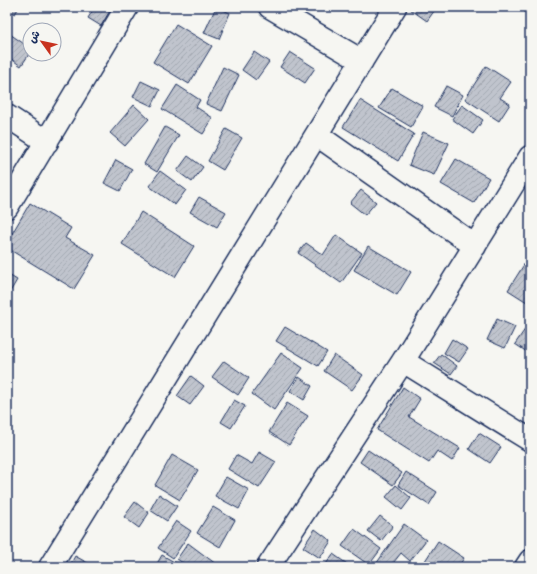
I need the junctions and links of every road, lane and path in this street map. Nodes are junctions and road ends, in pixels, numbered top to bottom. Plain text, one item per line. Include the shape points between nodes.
1 (127, 7) edge
2 (270, 7) edge
3 (395, 7) edge
4 (362, 61) junction
5 (7, 116) edge
6 (317, 135) junction
7 (47, 142) junction
8 (530, 157) edge
9 (7, 207) edge
10 (474, 246) junction
11 (404, 361) junction
12 (530, 440) edge
13 (530, 561) edge
14 (50, 567) edge
15 (268, 567) edge
16 (526, 567) edge

1 - 7 street
2 - 4 street
3 - 4 street
4 - 6 street
5 - 7 street
6 - 10 street
6 - 14 street
7 - 9 street
8 - 10 street
10 - 11 street
11 - 12 street
11 - 15 street
13 - 16 street

